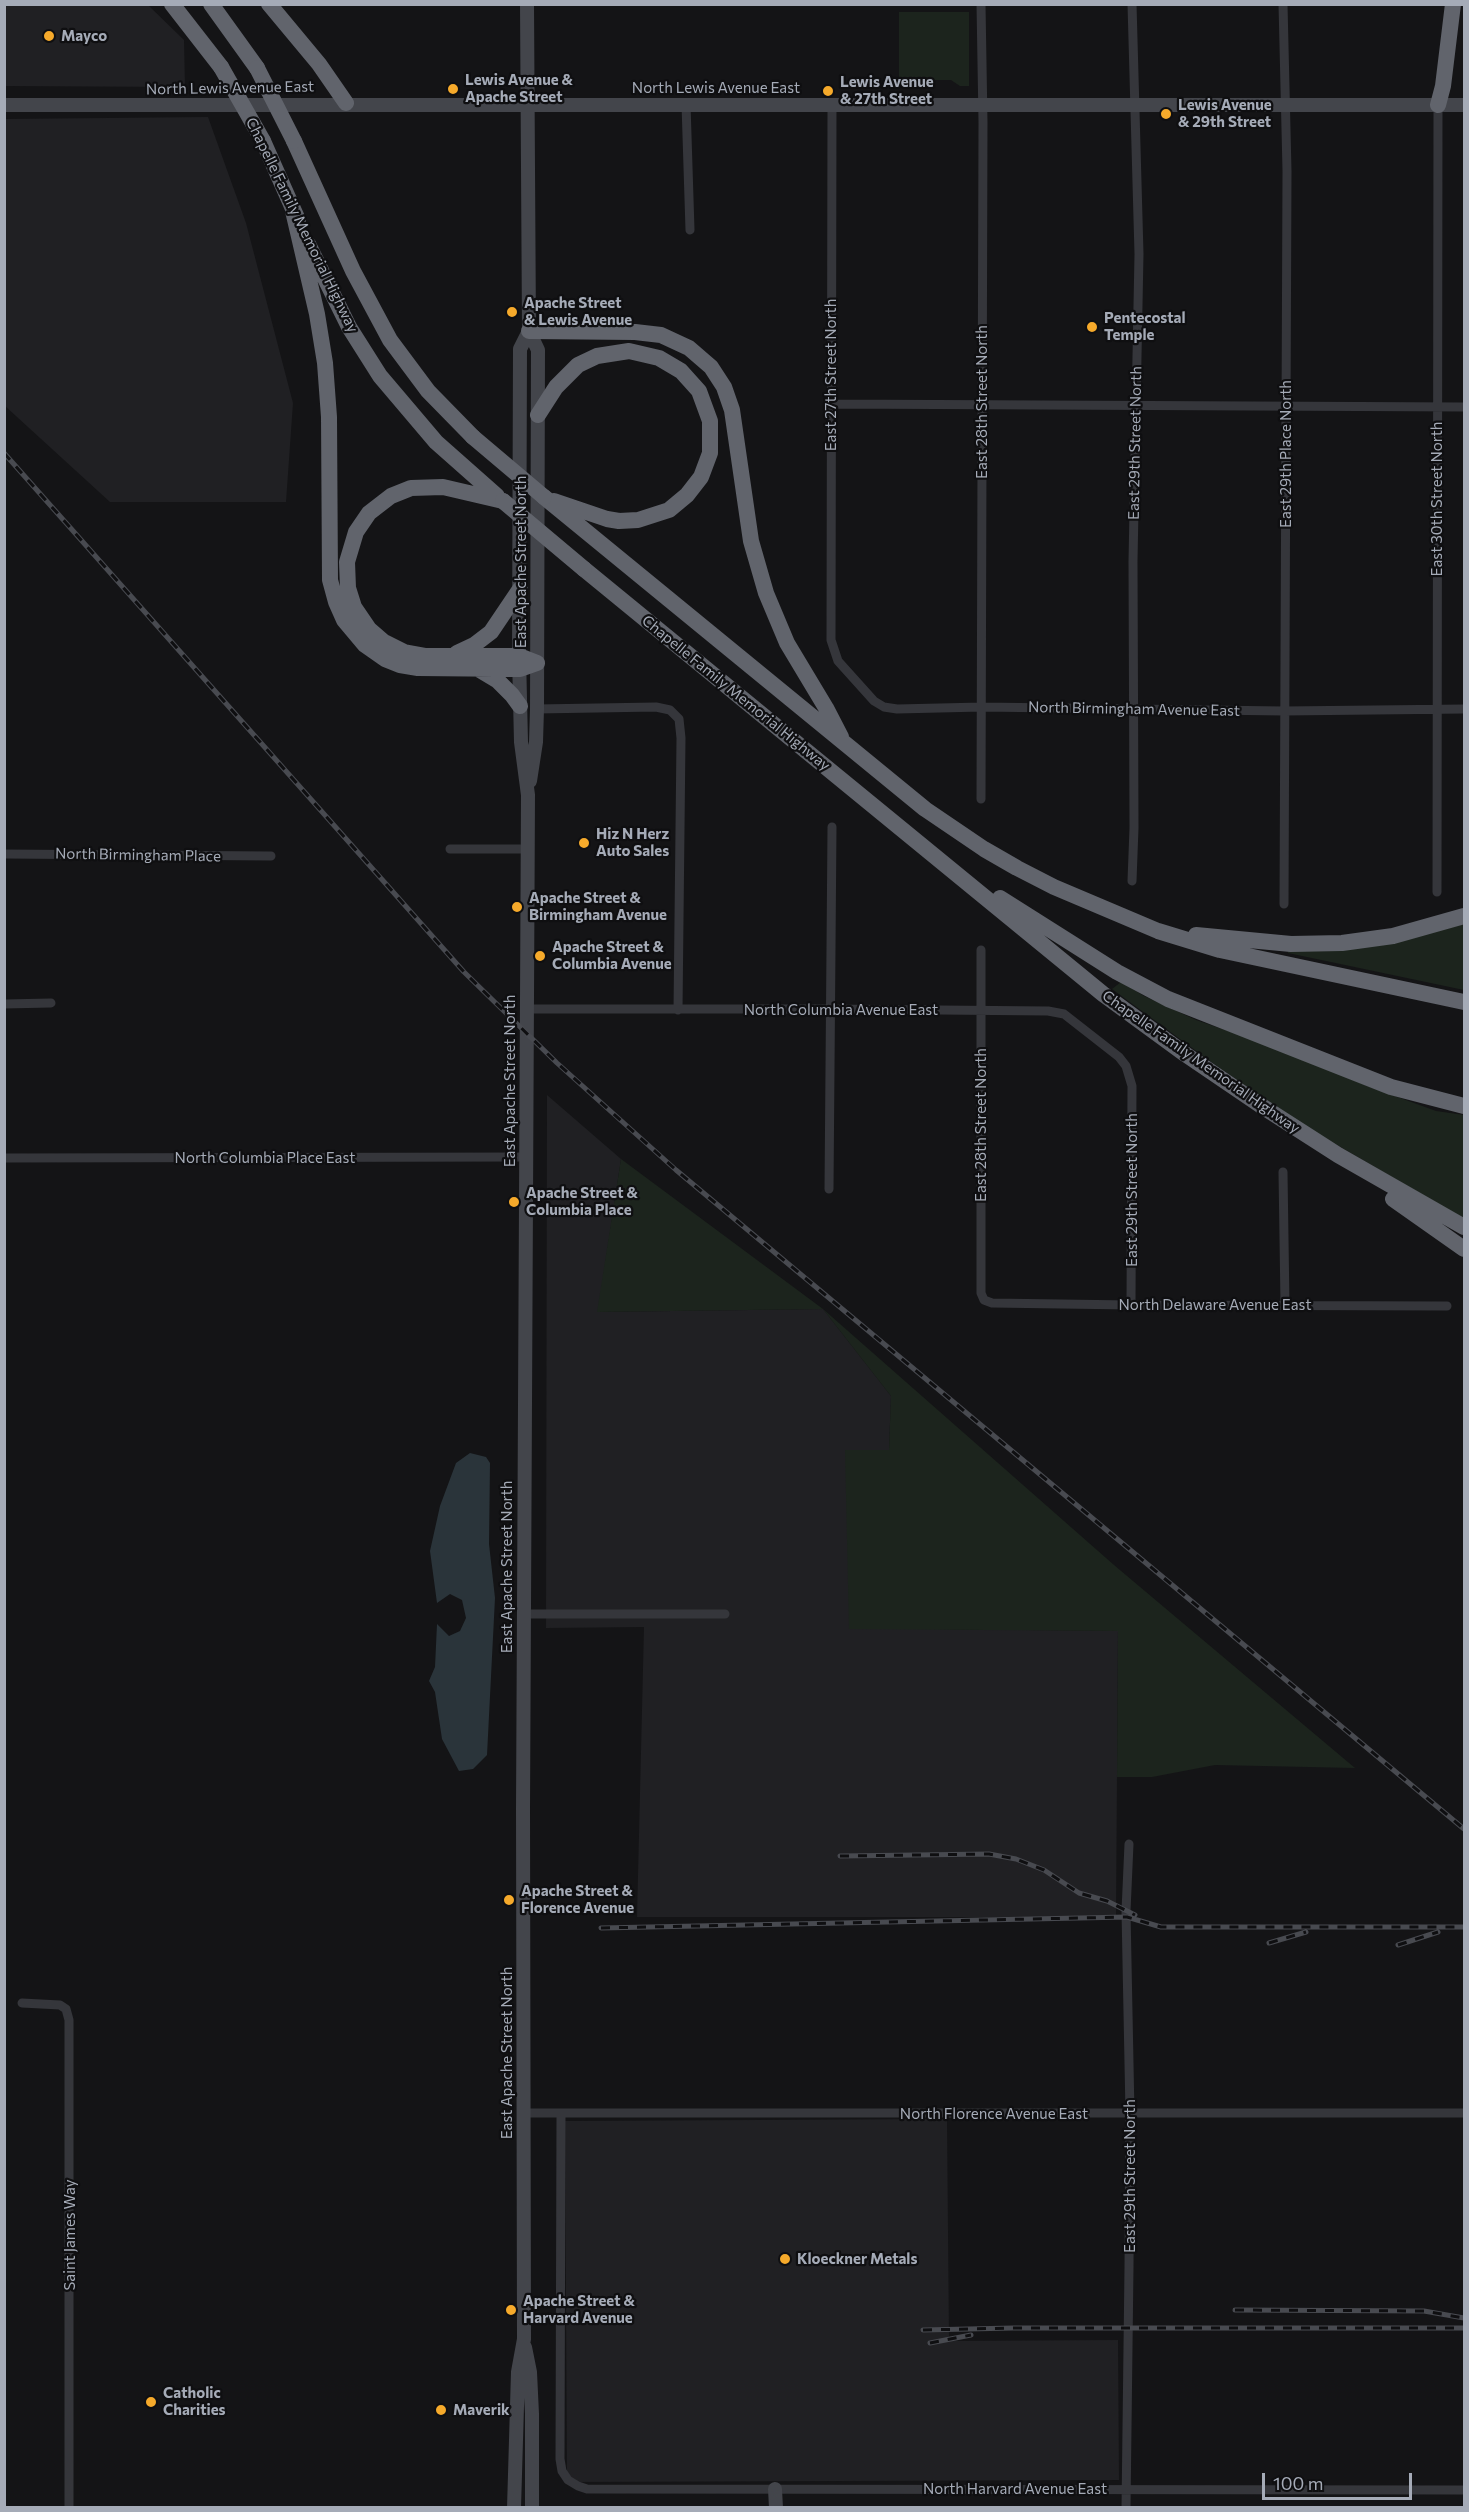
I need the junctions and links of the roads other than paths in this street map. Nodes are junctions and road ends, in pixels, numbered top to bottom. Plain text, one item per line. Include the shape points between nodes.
1 (172, 4) edge
2 (211, 4) edge
3 (269, 4) edge
4 (527, 4) edge
5 (981, 4) edge
6 (1132, 4) edge
7 (1283, 4) edge
8 (1445, 4) edge
9 (1453, 4) edge
10 (346, 103) junction
11 (832, 104) junction
12 (4, 105) edge
13 (528, 105) junction
14 (686, 105) junction
15 (982, 105) junction
16 (1134, 105) junction
17 (1285, 105) junction
18 (1438, 105) junction
19 (1464, 105) edge
20 (293, 211) junction
21 (690, 230) dead end
22 (529, 331) junction
23 (831, 404) junction
24 (981, 405) junction
25 (1136, 406) junction
26 (1287, 406) junction
27 (1437, 407) junction
28 (1464, 407) edge
29 (538, 415) junction
30 (472, 484) junction
31 (584, 520) junction
32 (520, 589) junction
33 (832, 647) joint
34 (450, 656) junction
35 (520, 663) junction
36 (537, 663) junction
37 (477, 668) junction
38 (520, 706) junction
39 (982, 707) junction
40 (537, 708) junction
41 (1134, 708) junction
42 (1436, 709) junction
43 (1464, 709) edge
44 (1284, 711) junction
45 (844, 744) junction
46 (528, 795) junction
47 (981, 799) dead end
48 (832, 827) dead end
49 (450, 849) dead end
50 (527, 849) junction
51 (4, 854) edge
52 (271, 856) dead end
53 (936, 857) junction
54 (1132, 881) dead end
55 (1437, 892) dead end
56 (1284, 904) dead end
57 (1464, 916) edge
58 (1158, 931) junction
59 (981, 950) dead end
60 (51, 1003) dead end
61 (1464, 1003) edge
62 (4, 1004) edge
63 (527, 1009) junction
64 (831, 1009) junction
65 (678, 1010) junction
66 (981, 1011) junction
67 (1130, 1074) joint
68 (1260, 1105) junction
69 (1464, 1106) edge
70 (526, 1157) junction
71 (4, 1158) edge
72 (1283, 1172) dead end
73 (829, 1189) dead end
74 (1464, 1227) edge
75 (1464, 1249) edge
76 (984, 1300) joint
77 (1131, 1305) junction
78 (1285, 1305) junction
79 (1447, 1306) dead end
80 (524, 1614) junction
81 (725, 1614) dead end
82 (1129, 1844) dead end
83 (22, 2003) dead end
84 (524, 2113) junction
85 (561, 2113) junction
86 (1464, 2113) edge
87 (1130, 2114) junction
88 (524, 2339) junction
89 (775, 2489) junction
90 (1128, 2489) junction
91 (1464, 2490) edge
92 (69, 2508) edge
93 (514, 2508) edge
94 (532, 2508) edge
95 (776, 2508) edge
96 (1126, 2508) edge

1 - 20 highway, Chapelle Family Memorial Highway, bridge via 221,67 262,141
2 - 31 highway, Chapelle Family Memorial Highway, bridge via 257,68 390,340 428,391 473,437 544,497
3 - 10 highway
4 - 13 main road, East Apache Street North
5 - 15 street, East 28th Street North
6 - 16 street, East 29th Street North
7 - 17 street, East 29th Place North
8 - 18 highway via 1435,87
9 - 18 highway
10 - 12 main road, North Lewis Avenue East
10 - 13 main road, North Lewis Avenue East
11 - 14 main road, North Lewis Avenue East
11 - 15 main road, North Lewis Avenue East
11 - 23 street, East 27th Street North
13 - 14 main road, North Lewis Avenue East
13 - 22 main road, East Apache Street North
14 - 21 street
15 - 16 main road, North Lewis Avenue East
15 - 24 street, East 28th Street North
16 - 17 main road, North Lewis Avenue East
16 - 25 street, East 29th Street North via 1139,254
17 - 18 main road, North Lewis Avenue East
17 - 26 street, East 29th Place North
18 - 19 main road, North Lewis Avenue East
18 - 27 street, East 30th Street North
20 - 30 highway, Chapelle Family Memorial Highway via 363,351 418,424
20 - 37 highway via 317,314 327,380 329,566 336,602 344,621 360,640 392,662 418,668
22 - 29 main road, East Apache Street North via 538,350
22 - 32 main road, East Apache Street North via 520,349
22 - 45 highway via 661,335 689,348 711,367 732,410 751,541 766,593 787,643
23 - 24 street
23 - 33 street, East 27th Street North
24 - 25 street
24 - 39 street, East 28th Street North
25 - 26 street
25 - 41 street, East 29th Street North
26 - 27 street
26 - 44 street, East 29th Place North
27 - 28 street
27 - 42 street, East 30th Street North
29 - 31 highway via 569,372 587,360 617,352 640,352 666,361 687,376 703,399 710,421 710,453 701,477 687,495 669,510 638,520
29 - 36 main road, East Apache Street North
30 - 34 highway via 422,487 391,496 360,524 347,562 354,607 376,636 404,652
30 - 53 highway, Chapelle Family Memorial Highway, bridge via 502,501
31 - 45 highway, Chapelle Family Memorial Highway
32 - 34 highway via 491,632
32 - 35 main road, East Apache Street North
33 - 39 street, North Birmingham Avenue East via 838,661 884,707
34 - 35 highway
35 - 36 highway
35 - 37 highway
35 - 38 main road, East Apache Street North
36 - 40 main road, East Apache Street North
37 - 38 highway via 498,681
38 - 46 main road, East Apache Street North
39 - 41 street, North Birmingham Avenue East
39 - 47 street, East 28th Street North
40 - 46 main road, East Apache Street North
40 - 65 street via 656,707 670,710 679,719
41 - 44 street, North Birmingham Avenue East
41 - 54 street, East 29th Street North
42 - 43 street, North Birmingham Avenue East
42 - 44 street, North Birmingham Avenue East
42 - 55 street, East 30th Street North
44 - 56 street, East 29th Place North
45 - 58 highway, Chapelle Family Memorial Highway via 925,809 984,849 1054,887
46 - 50 main road, East Apache Street North
48 - 64 street
49 - 50 street
50 - 63 main road, East Apache Street North
51 - 52 street, North Birmingham Place
53 - 68 highway, Chapelle Family Memorial Highway via 1103,994
53 - 69 highway via 1117,972 1168,999 1391,1087
57 - 58 highway via 1393,936 1333,943 1291,944
58 - 61 highway, Chapelle Family Memorial Highway via 1232,952
59 - 66 street, East 28th Street North
60 - 62 street
63 - 65 street, North Columbia Avenue East
63 - 70 main road, East Apache Street North
64 - 65 street, North Columbia Avenue East
64 - 66 street, North Columbia Avenue East
64 - 73 street
66 - 67 street, North Columbia Avenue East via 1064,1014 1119,1057
66 - 76 street, East 28th Street North
67 - 77 street, East 29th Street North
68 - 74 highway, Chapelle Family Memorial Highway
68 - 75 highway
70 - 71 street, North Columbia Place East
70 - 80 main road, East Apache Street North
72 - 78 street
76 - 77 street, North Delaware Avenue East
77 - 78 street, North Delaware Avenue East
78 - 79 street, North Delaware Avenue East
80 - 81 street
80 - 84 main road, East Apache Street North
82 - 87 street, East 29th Street North via 1126,1911
83 - 92 street, Saint James Way via 60,2005 66,2009 69,2020
84 - 85 street, North Florence Avenue East
84 - 88 main road, East Apache Street North
85 - 87 street, North Florence Avenue East
85 - 89 street, North Harvard Avenue East via 562,2471 568,2480 587,2489
86 - 87 street, North Florence Avenue East
87 - 90 street, East 29th Street North
88 - 93 main road, East Apache Street North via 518,2372
88 - 94 main road, East Apache Street North via 532,2404
89 - 90 street, North Harvard Avenue East
89 - 95 main road
90 - 91 street, North Harvard Avenue East
90 - 96 street, East 29th Street North

